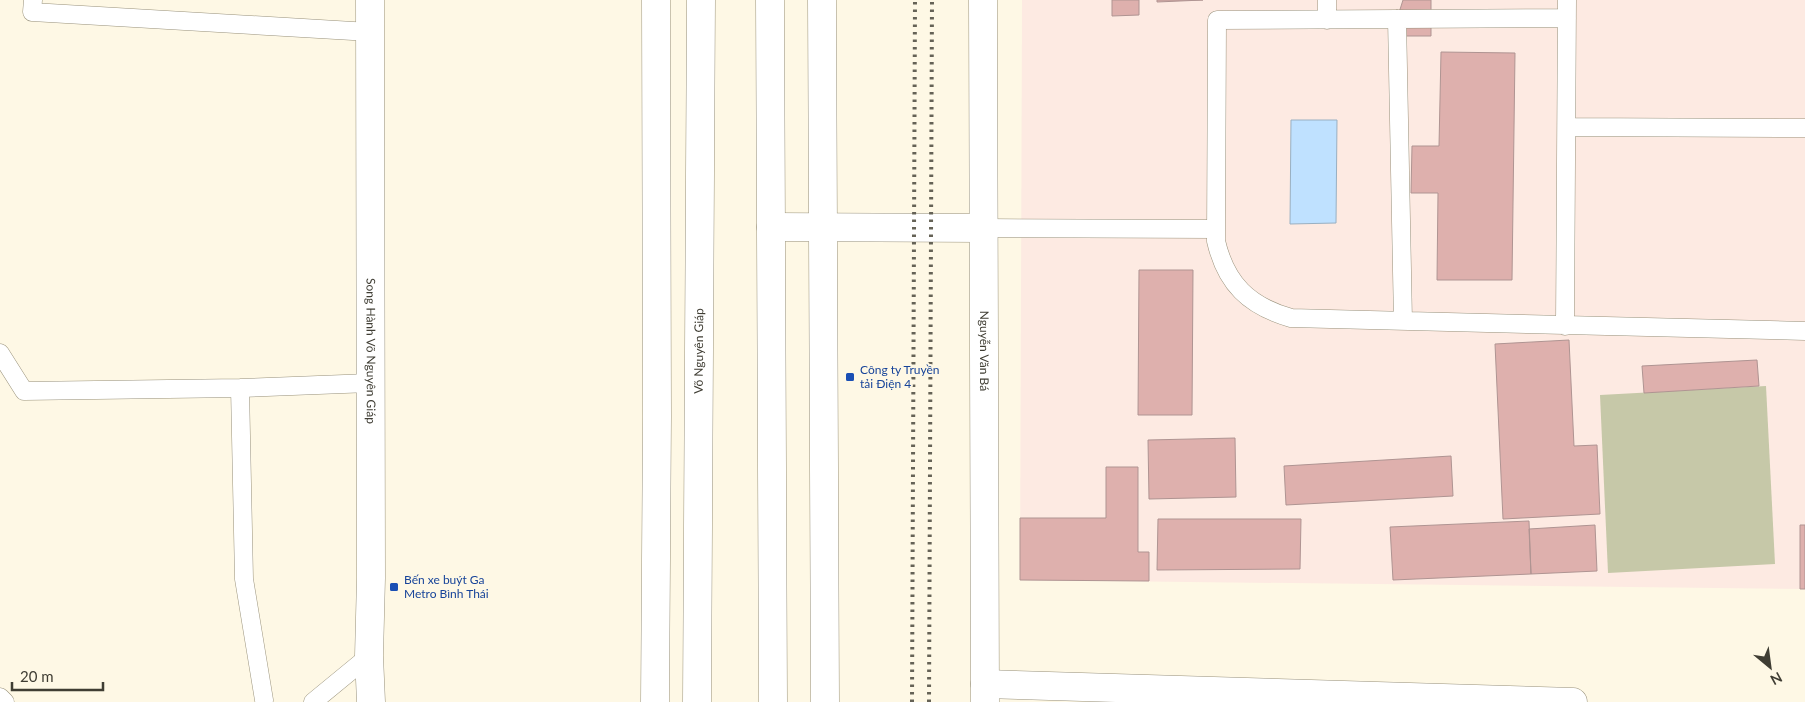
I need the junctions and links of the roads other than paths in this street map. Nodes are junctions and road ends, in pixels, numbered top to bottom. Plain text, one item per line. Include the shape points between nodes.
1 (33, 0) edge
2 (370, 0) edge
3 (656, 0) edge
4 (701, 0) edge
5 (770, 0) edge
6 (822, 0) edge
7 (982, 0) edge
8 (1327, 0) edge
9 (1568, 0) edge
10 (1567, 18) junction
11 (1397, 19) junction
12 (1327, 20) junction
13 (370, 32) junction
14 (1567, 127) junction
15 (1805, 128) edge
16 (771, 227) junction
17 (823, 227) junction
18 (983, 228) junction
19 (1216, 229) junction
20 (1403, 321) junction
21 (1565, 326) junction
22 (1805, 331) edge
23 (0, 353) edge
24 (370, 383) junction
25 (240, 388) junction
26 (369, 656) junction
27 (985, 693) edge
28 (0, 696) edge
29 (264, 700) dead end
30 (5, 702) edge
31 (313, 702) edge
32 (371, 702) edge
33 (654, 702) edge
34 (697, 702) edge
35 (772, 702) edge
36 (825, 702) edge
37 (1573, 702) edge

1 - 13 lane via 32,12
2 - 13 main road, Song Hành Võ Nguyên Giáp
3 - 33 main road
4 - 34 main road, Võ Nguyên Giáp
5 - 16 main road
6 - 17 main road
7 - 18 main road, Nguyễn Văn Bá
8 - 12 lane
9 - 10 lane
10 - 11 lane
10 - 14 lane
11 - 12 lane
11 - 20 lane
12 - 19 lane via 1217,20
13 - 24 main road, Song Hành Võ Nguyên Giáp
14 - 15 lane
14 - 21 lane
16 - 17 main road
16 - 35 main road
17 - 18 main road
17 - 36 main road
18 - 19 lane
18 - 27 main road, Nguyễn Văn Bá
19 - 20 lane via 1216,241 1226,272 1247,297 1260,306 1291,318
20 - 21 lane
21 - 22 lane
23 - 25 lane via 24,391
24 - 25 lane
24 - 26 main road, Song Hành Võ Nguyên Giáp
25 - 29 lane via 244,580
26 - 31 lane
26 - 32 main road, Song Hành Võ Nguyên Giáp
27 - 37 main road
28 - 30 lane

